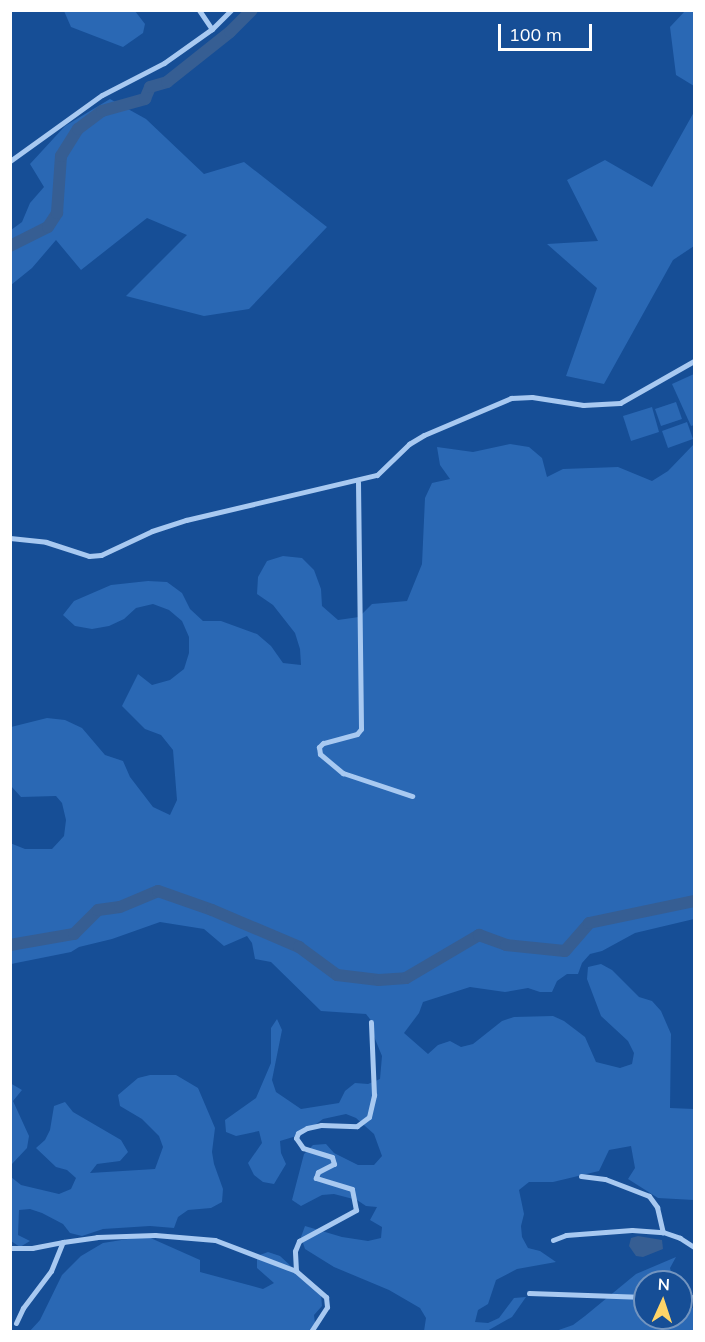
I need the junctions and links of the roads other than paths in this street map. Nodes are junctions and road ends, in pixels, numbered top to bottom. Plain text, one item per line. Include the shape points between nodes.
1 (199, 10) edge
2 (231, 10) edge
3 (212, 29) junction
4 (10, 161) edge
5 (694, 361) edge
6 (358, 482) junction
7 (10, 538) edge
8 (412, 796) dead end
9 (371, 1022) dead end
10 (581, 1176) dead end
11 (663, 1232) junction
12 (553, 1240) dead end
13 (63, 1242) junction
14 (10, 1248) edge
15 (694, 1248) edge
16 (296, 1271) junction
17 (529, 1293) dead end
18 (633, 1297) edge
19 (16, 1323) dead end
20 (311, 1332) edge

1 - 3 street
2 - 3 street
3 - 4 street via 164,63 102,95
5 - 6 street via 620,403 583,405 532,397 511,398 424,435 377,475
6 - 7 street via 302,491 186,520 100,555 89,556 46,542
6 - 8 street via 361,729 357,734 323,743 320,754 343,773
9 - 16 street via 374,1095 369,1117 357,1125 307,1128 296,1138 303,1148 332,1157 334,1164 318,1172 316,1178 352,1189 356,1210 299,1241
10 - 11 street via 605,1179 649,1196 657,1207
11 - 12 street via 632,1230 567,1235
11 - 15 street
13 - 14 street
13 - 16 street via 121,1236 192,1237 215,1240
13 - 19 street via 51,1271
16 - 20 street via 326,1297 327,1307
17 - 18 street

